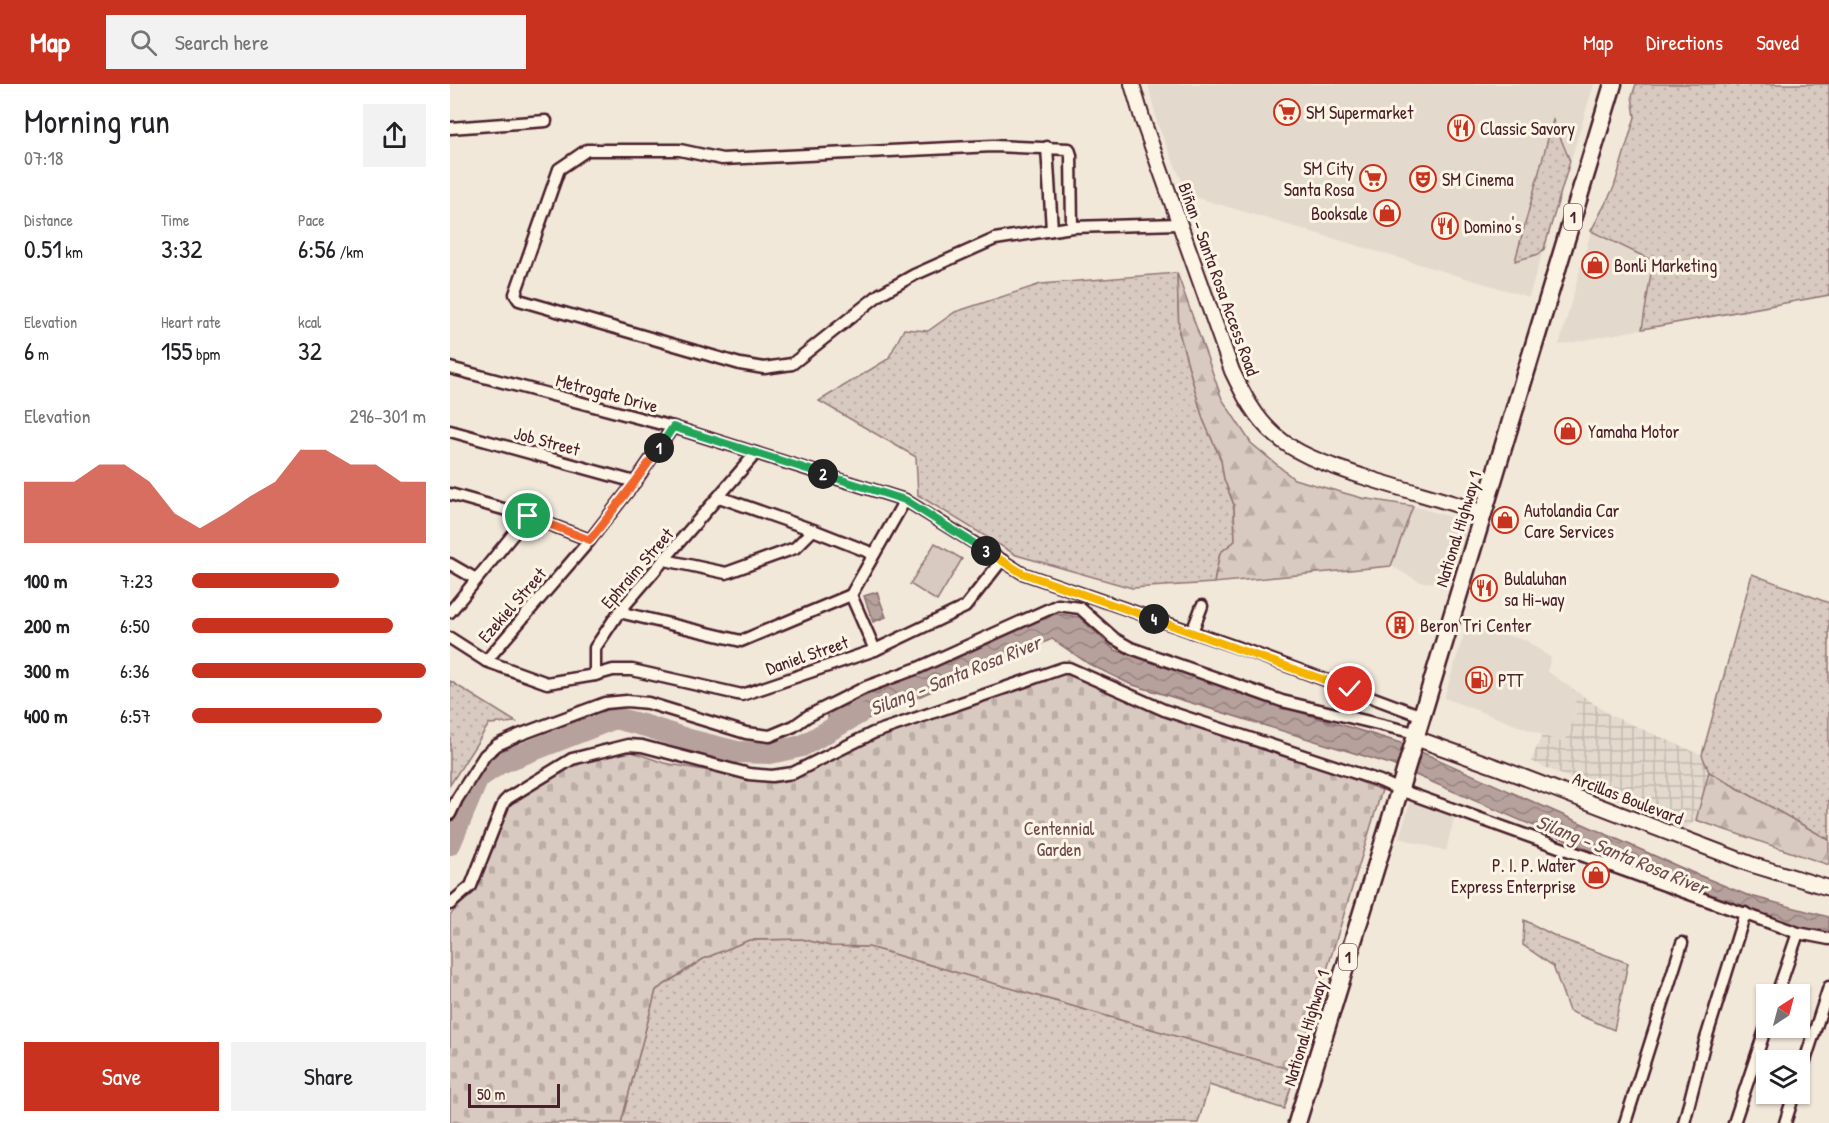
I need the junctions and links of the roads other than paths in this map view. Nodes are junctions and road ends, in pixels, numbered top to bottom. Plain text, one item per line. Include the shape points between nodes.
1 (1132, 84) edge
2 (1613, 84) edge
3 (546, 121) dead end
4 (450, 128) edge
5 (1047, 147) junction
6 (1179, 224) junction
7 (1072, 227) junction
8 (1052, 230) junction
9 (450, 368) edge
10 (673, 427) junction
11 (450, 431) edge
12 (756, 453) junction
13 (635, 482) junction
14 (450, 494) edge
15 (719, 497) junction
16 (905, 500) junction
17 (1484, 513) junction
18 (528, 516) junction
19 (813, 530) junction
20 (590, 540) junction
21 (874, 554) junction
22 (665, 560) junction
23 (1002, 560) junction
24 (450, 564) edge
25 (476, 579) junction
26 (851, 595) junction
27 (1202, 606) dead end
28 (450, 612) edge
29 (619, 612) junction
30 (1192, 632) junction
31 (450, 638) edge
32 (875, 650) junction
33 (486, 661) junction
34 (595, 675) junction
35 (1417, 728) junction
36 (1400, 789) junction
37 (450, 814) edge
38 (1829, 888) edge
39 (450, 904) edge
40 (1745, 913) junction
41 (1798, 933) junction
42 (1829, 939) edge
43 (1682, 944) dead end
44 (1780, 984) edge
45 (1829, 987) edge
46 (1762, 1038) edge
47 (1808, 1050) edge
48 (1791, 1104) edge
49 (1297, 1123) edge
50 (1625, 1123) edge
51 (1684, 1123) edge
52 (1734, 1123) edge
53 (1785, 1123) edge

1 - 6 main road, Biñan - Santa Rosa Access Road
2 - 17 highway, National Highway 1 / 1
3 - 4 street
5 - 7 street via 1069,149 1071,155
5 - 8 street
5 - 8 street via 722,159 680,150 587,150 559,169 515,294 519,300 764,368 792,364 880,294 914,275 995,240
6 - 7 street
6 - 17 main road, Biñan - Santa Rosa Access Road via 1232,371 1254,412 1273,434 1311,459
7 - 8 street
9 - 10 street, Metrogate Drive
10 - 12 street, Metrogate Drive
10 - 13 street, Ezekiel Street
11 - 13 street, Job Street
12 - 15 street, Ephraim Street
12 - 16 street, Metrogate Drive
13 - 20 street, Ezekiel Street
14 - 18 street
15 - 19 street
15 - 22 street, Ephraim Street
16 - 21 street
16 - 23 street, Metrogate Drive
17 - 35 highway, National Highway 1 / 1
18 - 20 street
18 - 25 street
19 - 21 street
19 - 22 street via 795,548 726,573
20 - 33 street, Ezekiel Street
21 - 26 street
22 - 29 street, Ephraim Street
23 - 30 street, Metrogate Drive via 1022,573
23 - 32 street, Daniel Street via 965,607
24 - 25 street
25 - 28 street
26 - 29 street via 741,641
26 - 32 street
27 - 30 street
29 - 34 street, Ephraim Street via 595,648
30 - 35 street, Metrogate Drive
31 - 33 street
32 - 34 street, Daniel Street via 742,695 632,670
33 - 34 street via 547,683
35 - 36 highway, National Highway 1 / 1
35 - 37 street via 1282,700 1206,676 1131,648 1080,608 1058,605 866,687 770,736 746,733 648,703 605,703 497,746 485,755
35 - 38 main road, Arcillas Boulevard via 1502,769 1753,865
36 - 39 street via 1164,710 1063,668 873,733 793,773 749,774 628,745 572,759 504,802 471,886
36 - 40 street
36 - 49 highway, National Highway 1 / 1
40 - 41 street
40 - 51 street
41 - 42 street
41 - 44 street
43 - 50 street
45 - 47 street
46 - 52 street
48 - 53 street

